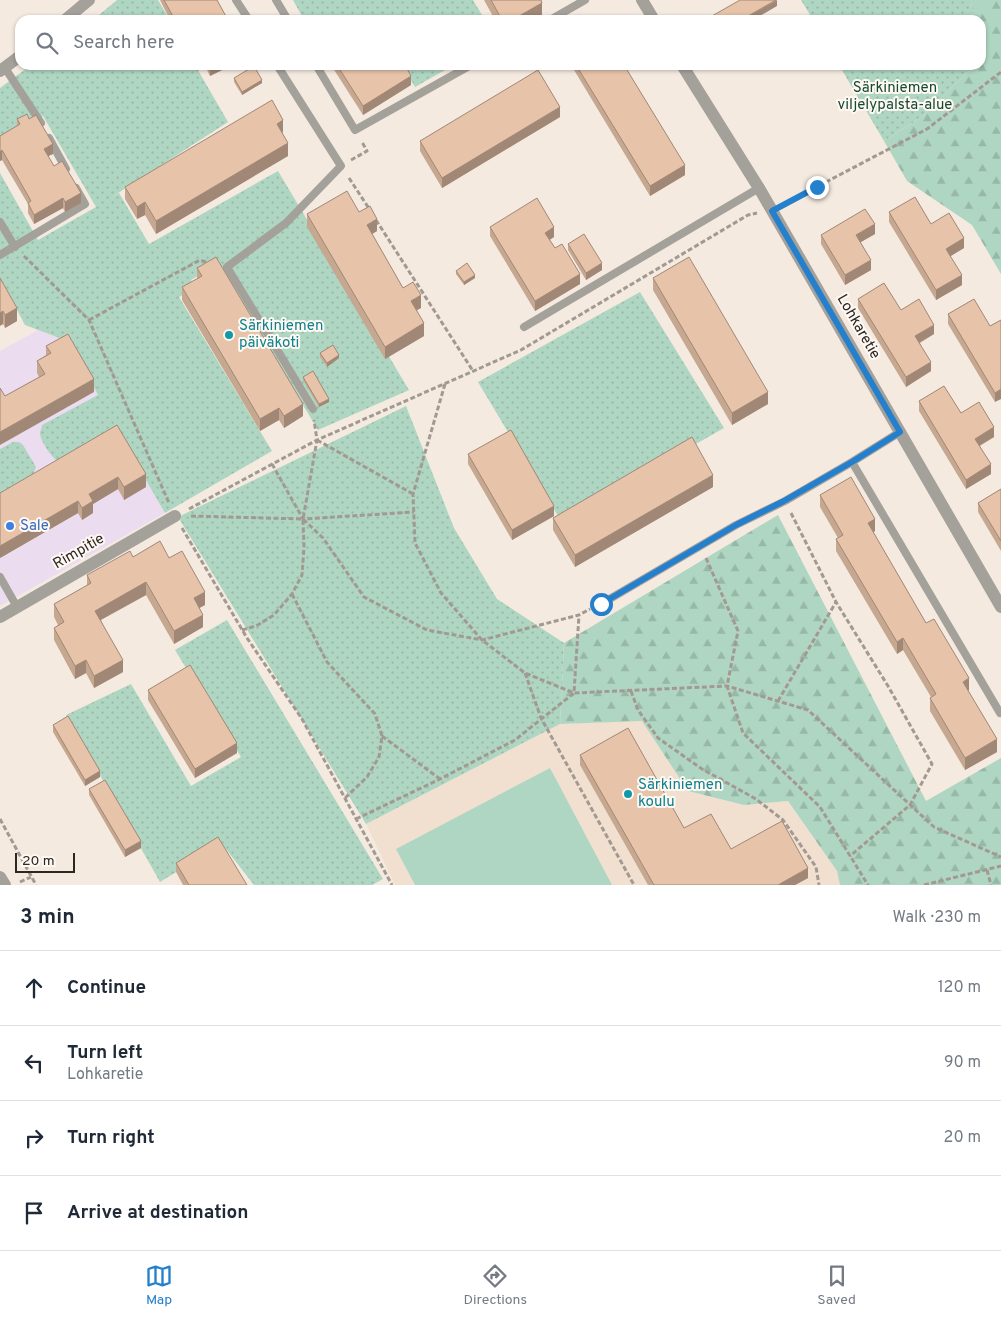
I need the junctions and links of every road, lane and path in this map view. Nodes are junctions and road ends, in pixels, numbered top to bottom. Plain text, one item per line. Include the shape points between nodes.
1 (89, 0) edge
2 (236, 0) edge
3 (276, 0) edge
4 (585, 0) edge
5 (642, 0) edge
6 (71, 15) edge
7 (246, 15) edge
8 (285, 15) edge
9 (559, 15) edge
10 (651, 15) edge
11 (15, 60) edge
12 (3, 70) edge
13 (280, 70) edge
14 (319, 70) edge
15 (462, 70) edge
16 (685, 70) edge
17 (1001, 72) edge
18 (355, 130) junction
19 (341, 166) junction
20 (759, 188) junction
21 (772, 211) junction
22 (0, 222) edge
23 (15, 247) junction
24 (0, 256) edge
25 (227, 267) junction
26 (90, 320) junction
27 (524, 327) dead end
28 (473, 371) junction
29 (445, 384) junction
30 (312, 409) joint
31 (900, 432) junction
32 (317, 440) junction
33 (852, 462) junction
34 (272, 464) junction
35 (413, 494) junction
36 (784, 501) junction
37 (414, 512) junction
38 (175, 516) junction
39 (303, 519) junction
40 (700, 546) junction
41 (0, 577) edge
42 (292, 594) junction
43 (836, 602) junction
44 (601, 604) joint
45 (17, 607) junction
46 (1001, 607) edge
47 (579, 615) junction
48 (0, 617) edge
49 (242, 630) junction
50 (482, 640) junction
51 (525, 673) junction
52 (727, 686) junction
53 (631, 691) junction
54 (574, 693) junction
55 (778, 701) junction
56 (1000, 713) edge
57 (541, 718) junction
58 (382, 736) junction
59 (440, 780) junction
60 (345, 798) junction
61 (910, 805) junction
62 (356, 819) junction
63 (0, 820) edge
64 (850, 856) junction
65 (1001, 856) edge
66 (1001, 866) edge
67 (987, 870) junction
68 (31, 876) junction
69 (0, 877) edge
70 (4, 885) edge
71 (15, 885) edge
72 (36, 885) edge
73 (392, 885) edge
74 (634, 885) edge
75 (819, 885) edge
76 (868, 885) edge
77 (924, 885) edge
78 (991, 885) edge

1 - 6 street
2 - 7 lane
3 - 8 lane
4 - 9 lane
5 - 10 street
11 - 12 street
12 - 23 lane via 36,115 85,204
13 - 19 lane
14 - 18 lane
15 - 18 lane
16 - 20 street, Lohkaretie
17 - 21 path via 927,129
18 - 19 path via 367,151
19 - 25 lane via 286,223
19 - 28 path
20 - 21 street, Lohkaretie
20 - 27 lane
21 - 28 path via 748,215 521,350
21 - 31 street, Lohkaretie
22 - 23 lane
23 - 24 lane
23 - 26 path
25 - 26 path via 200,260
25 - 30 lane
26 - 38 path
28 - 29 path
29 - 32 path
29 - 35 path
30 - 32 path
31 - 33 lane
31 - 46 street, Lohkaretie
32 - 34 path
32 - 35 path
32 - 39 path
33 - 36 lane
33 - 56 lane
34 - 38 path
34 - 39 path
35 - 37 path
36 - 40 lane
36 - 43 path
37 - 39 path
37 - 50 path via 415,543 441,593
38 - 39 path
38 - 45 street, Rimpitie
38 - 49 path
39 - 42 path via 302,575
39 - 50 path via 323,538 364,597 427,630
40 - 44 lane
40 - 52 path via 738,631
41 - 45 lane
42 - 49 path via 274,616
42 - 58 path via 327,662 375,714
43 - 55 path
43 - 61 path via 932,764
44 - 47 path
45 - 48 street, Rimpitie
47 - 50 path
47 - 54 path
49 - 60 path via 302,720
50 - 51 path
51 - 54 path
51 - 57 path
52 - 53 path
52 - 55 path
52 - 64 path via 743,733 820,807
53 - 54 path
53 - 75 path via 638,710 658,738 702,769 756,799 783,820 816,867
54 - 57 path
55 - 61 path via 808,710
57 - 59 path via 515,740
57 - 74 path
58 - 59 path
58 - 60 path via 379,757 368,777
59 - 62 path
60 - 62 path
61 - 64 path
61 - 65 path via 934,827
62 - 73 path
63 - 68 path
64 - 76 path
66 - 67 path
67 - 77 path
67 - 78 path
68 - 71 path
68 - 72 path
69 - 70 street

